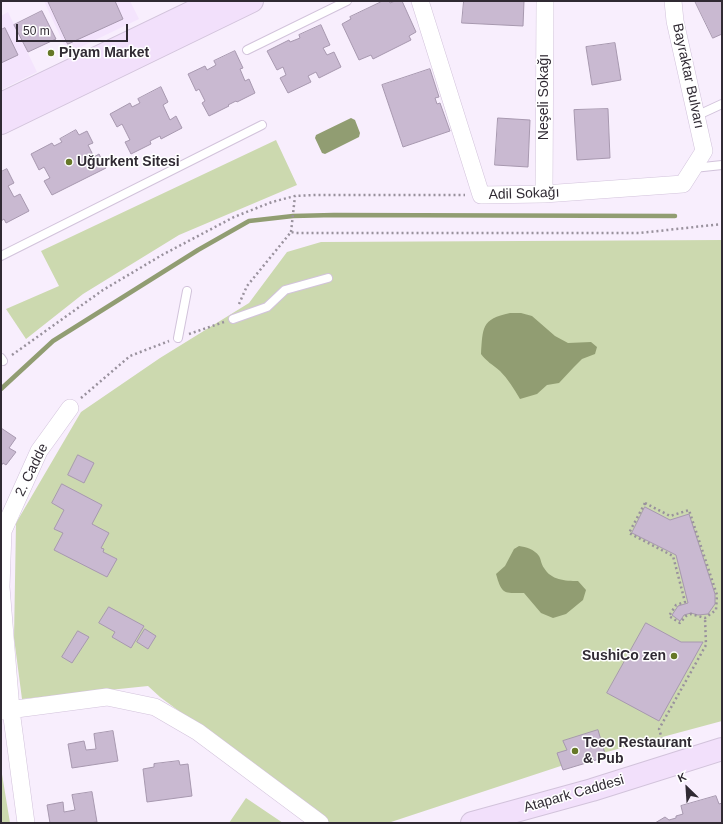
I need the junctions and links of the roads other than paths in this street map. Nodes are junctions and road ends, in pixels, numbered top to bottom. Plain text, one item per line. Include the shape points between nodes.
1 (252, 1) edge
2 (347, 1) edge
3 (420, 1) edge
4 (545, 1) edge
5 (673, 1) edge
6 (334, 4) edge
7 (221, 5) edge
8 (247, 50) dead end
9 (1, 104) edge
10 (722, 104) edge
11 (696, 116) junction
12 (1, 123) edge
13 (262, 125) dead end
14 (704, 151) joint
15 (722, 165) edge
16 (693, 168) junction
17 (544, 194) junction
18 (1, 256) edge
19 (328, 278) dead end
20 (187, 291) dead end
21 (233, 319) road end
22 (178, 338) road end
23 (70, 408) road end
24 (6, 711) edge
25 (722, 749) edge
26 (490, 820) edge
27 (26, 823) edge
28 (320, 823) edge
29 (472, 823) edge

1 - 7 street
2 - 6 lane
3 - 17 street, Adil Sokağı via 481,195
4 - 17 street, Neşeli Sokağı
5 - 11 street, Bayraktar Bulvarı
6 - 8 lane
7 - 9 street
7 - 12 street
10 - 11 lane
11 - 14 street, Bayraktar Bulvarı
13 - 18 lane
14 - 16 street, Adil Sokağı
15 - 16 lane
16 - 17 street, Adil Sokağı via 682,184
19 - 21 lane via 285,290 267,307
20 - 22 lane
23 - 24 street, 2. Cadde via 39,451 3,532
24 - 27 street, 2. Cadde
24 - 28 street via 107,697 155,707 198,732
25 - 26 street, Atapark Caddesi
26 - 29 street, Atapark Caddesi

